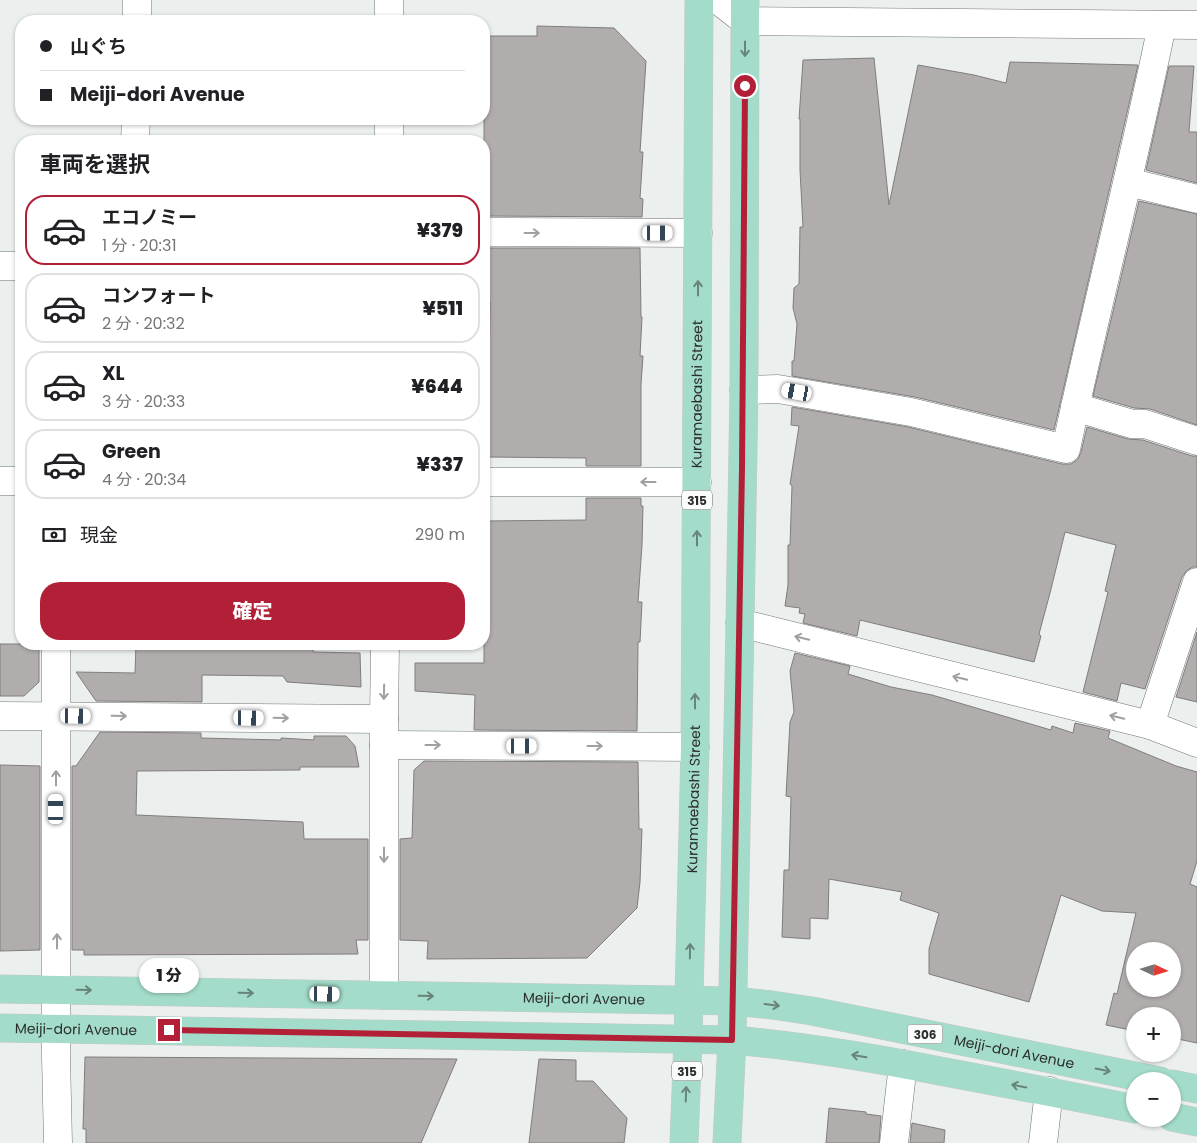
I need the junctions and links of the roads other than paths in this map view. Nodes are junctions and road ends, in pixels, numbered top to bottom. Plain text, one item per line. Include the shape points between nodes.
1 (137, 0) edge
2 (389, 0) edge
3 (699, 0) edge
4 (718, 0) edge
5 (745, 10) edge
6 (137, 15) edge
7 (389, 15) edge
8 (1162, 24) junction
9 (1197, 25) edge
10 (1128, 182) junction
11 (1197, 199) edge
12 (490, 232) edge
13 (698, 233) junction
14 (0, 266) edge
15 (15, 266) edge
16 (744, 390) junction
17 (1075, 407) junction
18 (1197, 441) edge
19 (0, 481) edge
20 (15, 481) edge
21 (490, 482) edge
22 (697, 482) junction
23 (1197, 582) edge
24 (740, 623) junction
25 (56, 650) edge
26 (385, 650) edge
27 (0, 716) edge
28 (56, 716) junction
29 (1150, 725) junction
30 (384, 732) junction
31 (1197, 743) edge
32 (695, 747) junction
33 (0, 989) edge
34 (57, 990) junction
35 (384, 995) junction
36 (688, 1000) junction
37 (733, 1001) junction
38 (0, 1028) edge
39 (57, 1028) junction
40 (688, 1038) junction
41 (732, 1040) junction
42 (903, 1064) junction
43 (1126, 1074) edge
44 (1181, 1085) edge
45 (1197, 1088) edge
46 (1049, 1091) junction
47 (1126, 1107) edge
48 (1181, 1119) edge
49 (1197, 1122) edge
50 (58, 1143) edge
51 (684, 1143) edge
52 (727, 1143) edge
53 (894, 1143) edge
54 (1043, 1143) edge

1 - 6 street
2 - 7 street
3 - 13 main road, Kuramaebashi Street / 315
4 - 5 street
5 - 8 street
5 -> 16 main road
8 - 9 street
8 - 10 street
10 - 11 street
10 - 17 street
12 -> 13 street
22 -> 13 main road, Kuramaebashi Street / 315
14 - 15 street
16 - 17 street via 778,389 911,412 1066,449
16 - 24 main road
17 - 18 street
19 - 20 street
22 -> 21 street
32 -> 22 main road, Kuramaebashi Street / 315
23 - 29 street
29 -> 24 street
24 - 37 main road
25 - 28 street
26 -> 30 street
27 - 28 street
28 -> 30 street
34 -> 28 street
29 - 31 street
30 -> 32 street
30 -> 35 street
36 -> 32 main road, Kuramaebashi Street / 315
33 - 34 main road, Meiji-dori Avenue / 306
34 -> 35 main road, Meiji-dori Avenue / 306
34 - 39 street
35 -> 36 main road, Meiji-dori Avenue / 306
36 - 37 main road, Meiji-dori Avenue / 306
36 - 40 main road, 315
37 - 41 main road
37 -> 43 main road, Meiji-dori Avenue / 306 via 812,1011
38 - 39 main road, Meiji-dori Avenue
39 - 40 main road, Meiji-dori Avenue
39 - 50 street
40 - 41 main road, Meiji-dori Avenue
51 -> 40 main road, 315
42 -> 41 main road, Meiji-dori Avenue via 809,1048
41 - 52 main road
46 -> 42 main road, Meiji-dori Avenue
42 - 53 street
44 - 45 main road
46 - 47 main road, Meiji-dori Avenue
46 - 54 street
48 - 49 main road

